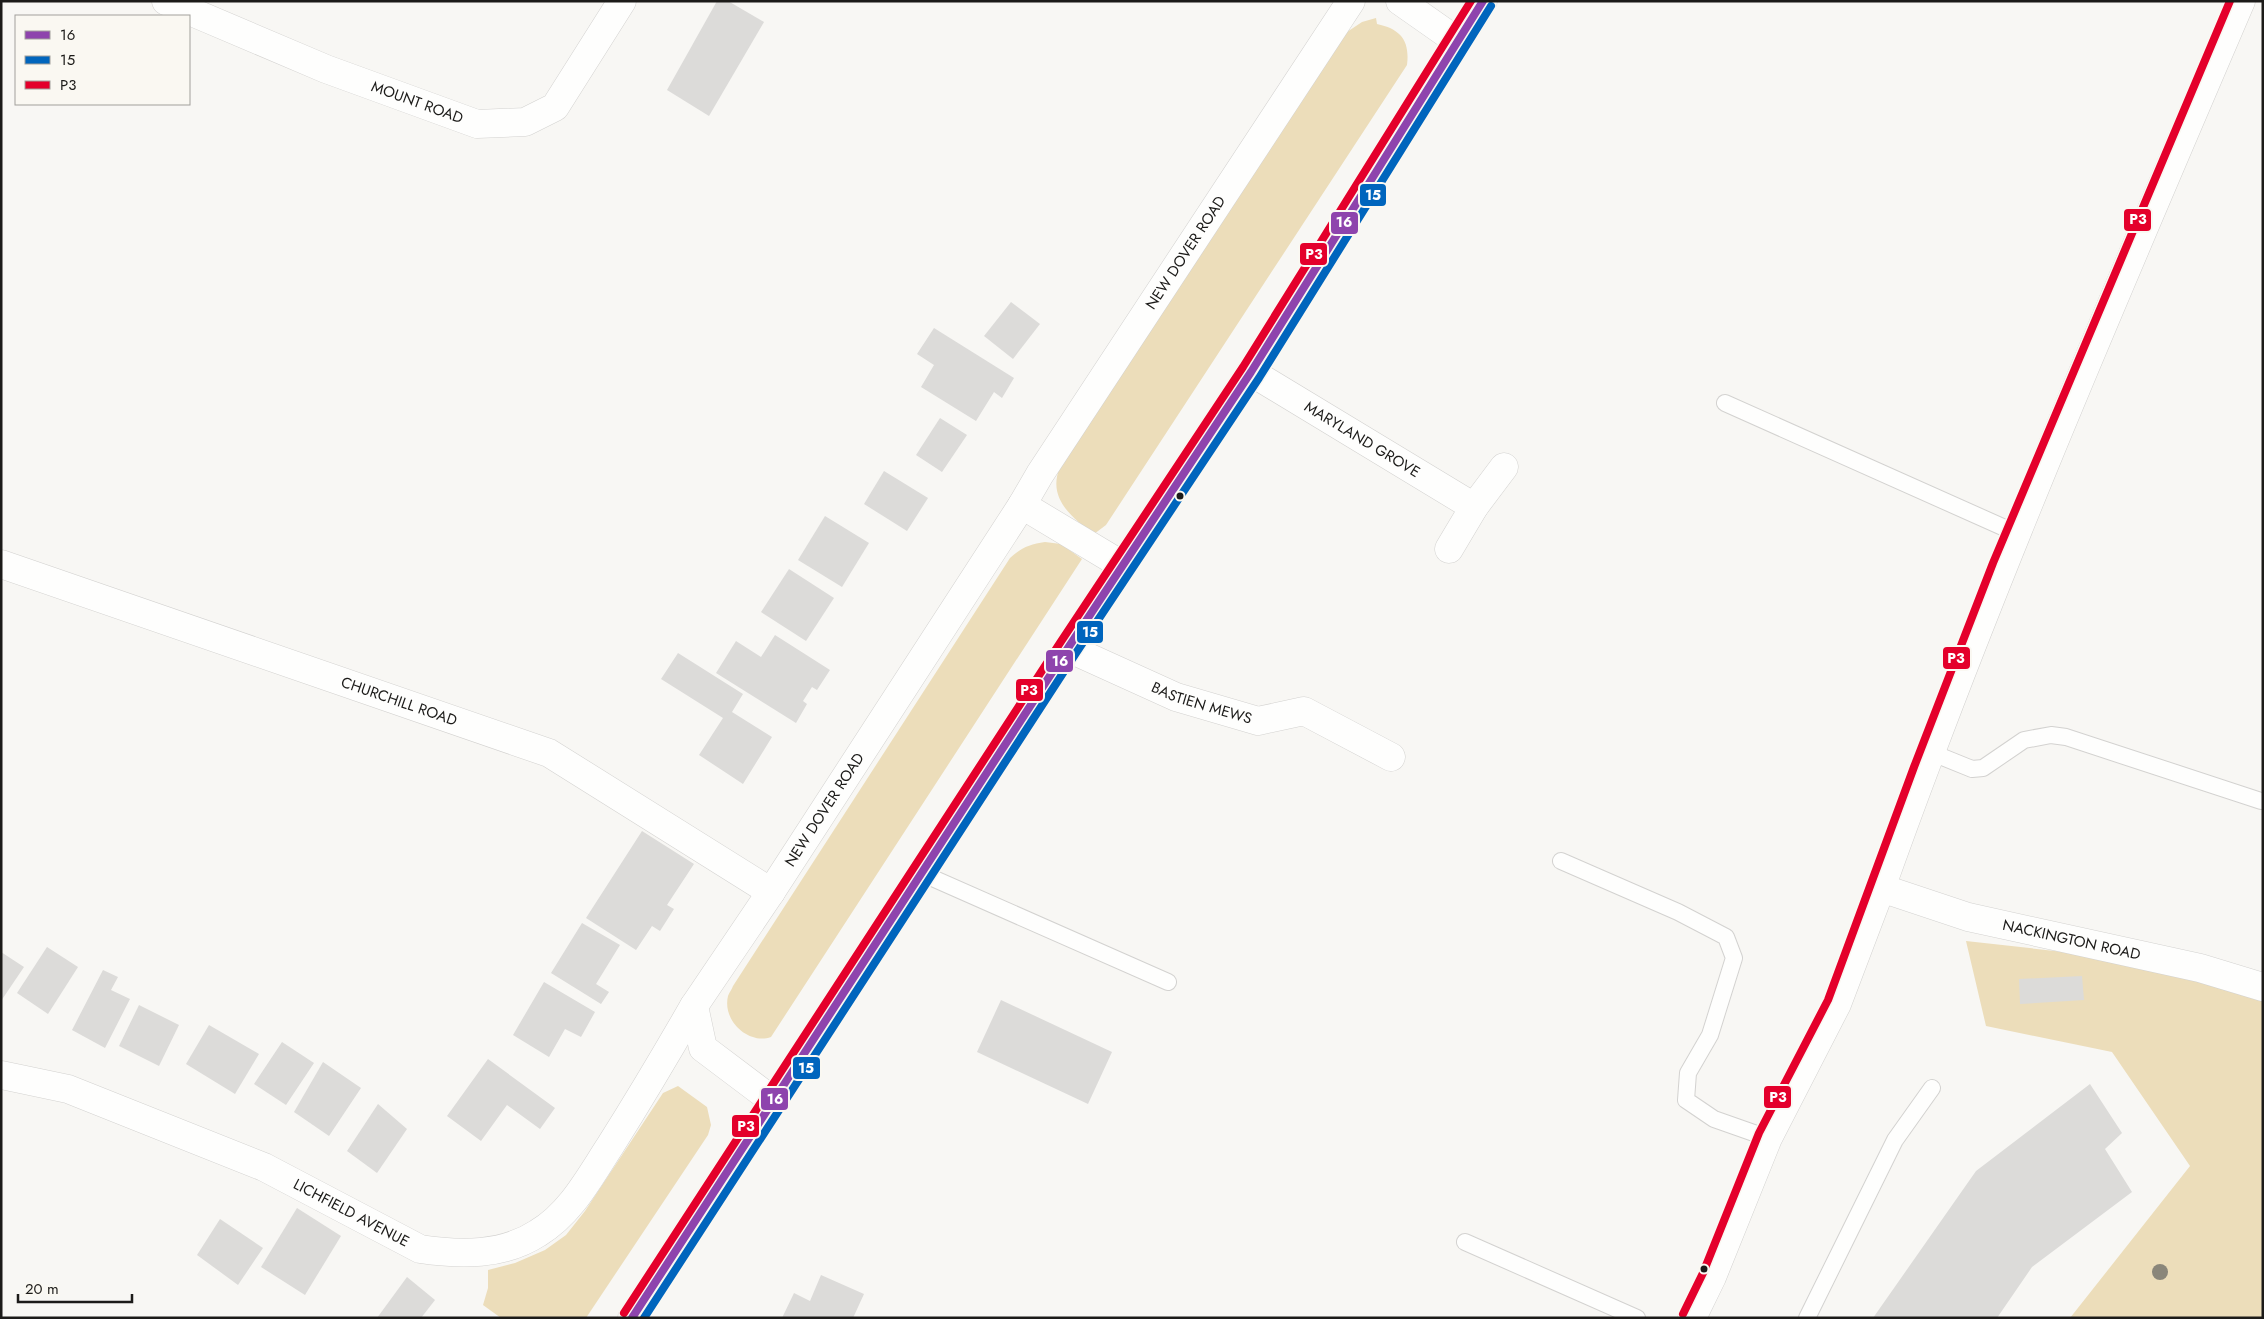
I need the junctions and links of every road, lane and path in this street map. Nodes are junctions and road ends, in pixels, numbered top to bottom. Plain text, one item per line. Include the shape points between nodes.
1 (166, 1) edge
2 (622, 1) edge
3 (1351, 1) edge
4 (1400, 1) edge
5 (1483, 1) edge
6 (2241, 1) edge
7 (1457, 41) junction
8 (1251, 372) junction
9 (1725, 403) dead end
10 (1504, 467) dead end
11 (1022, 505) junction
12 (1474, 507) junction
13 (2016, 533) junction
14 (1448, 549) dead end
15 (1, 564) edge
16 (1122, 565) junction
17 (1068, 648) junction
18 (1930, 752) junction
19 (1390, 757) dead end
20 (2261, 801) dead end
21 (1561, 861) dead end
22 (921, 873) junction
23 (1881, 888) junction
24 (771, 892) junction
25 (1168, 982) dead end
26 (2263, 987) edge
27 (694, 1006) junction
28 (703, 1048) junction
29 (1, 1075) edge
30 (1932, 1088) dead end
31 (643, 1093) junction
32 (772, 1100) junction
33 (1768, 1138) junction
34 (1465, 1242) dead end
35 (632, 1318) edge
36 (1637, 1318) edge
37 (1692, 1318) edge
38 (1807, 1318) edge

1 - 2 street, MOUNT ROAD via 326,69 477,124 525,122 555,107
3 - 11 street, NEW DOVER ROAD
4 - 7 street
5 - 7 street
6 - 13 street
7 - 8 street
8 - 12 street, MARYLAND GROVE
8 - 16 street
9 - 13 lane
10 - 12 street
11 - 16 street
11 - 24 street, NEW DOVER ROAD
12 - 14 street
13 - 18 street
15 - 24 street, CHURCHILL ROAD via 549,753
16 - 17 street
17 - 19 street, BASTIEN MEWS via 1176,697 1258,721 1304,711
17 - 22 street
18 - 20 lane via 1972,769 1984,768 2024,740 2051,735 2066,737
18 - 23 street
21 - 33 lane via 1678,912 1726,938 1734,958 1710,1035 1688,1073 1686,1100 1714,1119
22 - 25 lane
22 - 32 street
23 - 26 street, NACKINGTON ROAD via 1968,917 2200,968
23 - 33 street via 1838,1004
24 - 27 street, NEW DOVER ROAD
27 - 28 street
27 - 31 street, LICHFIELD AVENUE
28 - 31 street, LICHFIELD AVENUE
28 - 32 street
29 - 31 street, LICHFIELD AVENUE via 68,1089 264,1167 420,1249 466,1254 507,1246 537,1234 564,1213
30 - 38 lane via 1895,1140
32 - 35 street
33 - 37 street
34 - 36 lane

